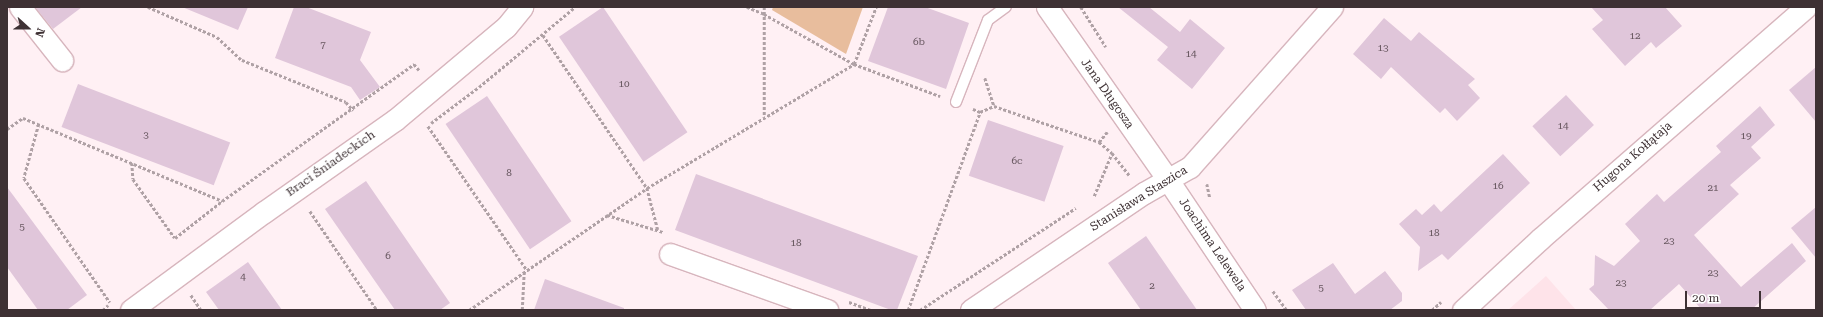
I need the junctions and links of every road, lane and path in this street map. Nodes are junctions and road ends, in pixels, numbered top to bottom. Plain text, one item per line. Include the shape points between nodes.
1 (20, 7) edge
2 (148, 7) edge
3 (522, 7) edge
4 (764, 7) edge
5 (876, 7) edge
6 (1006, 7) edge
7 (1047, 7) edge
8 (1332, 7) edge
9 (1806, 7) edge
10 (543, 35) dead end
11 (62, 60) dead end
12 (434, 88) junction
13 (956, 102) dead end
14 (353, 110) junction
15 (980, 112) dead end
16 (764, 116) junction
17 (39, 124) junction
18 (428, 126) dead end
19 (7, 129) edge
20 (1112, 153) dead end
21 (132, 163) junction
22 (1212, 178) dead end
23 (1168, 180) junction
24 (647, 188) junction
25 (1089, 200) dead end
26 (222, 201) junction
27 (1211, 202) dead end
28 (1082, 204) dead end
29 (310, 211) dead end
30 (658, 230) dead end
31 (670, 254) dead end
32 (525, 271) junction
33 (1268, 284) dead end
34 (190, 295) dead end
35 (111, 303) dead end
36 (131, 310) edge
37 (201, 310) edge
38 (378, 310) edge
39 (469, 310) edge
40 (522, 310) edge
41 (827, 310) edge
42 (908, 310) edge
43 (920, 310) edge
44 (971, 310) edge
45 (1255, 310) edge
46 (1287, 310) edge
47 (1463, 310) edge

1 - 11 street
2 - 14 path via 217,37 242,60 346,102
3 - 12 street, Braci Śniadeckich via 506,27
4 - 16 path
5 - 16 path via 854,64
6 - 13 lane via 988,20
7 - 23 street, Jana Długosza
8 - 23 street, Stanisława Staszica via 1190,167
9 - 47 street, Hugona Kołłątaja via 1540,239
10 - 24 path
12 - 14 path via 414,64
12 - 36 street, Braci Śniadeckich via 395,120
14 - 26 path
15 - 42 path
16 - 24 path
17 - 19 path via 23,118
17 - 21 path
17 - 35 path via 24,178
18 - 32 path
20 - 25 path via 1095,196
21 - 26 path
21 - 26 path via 133,179 175,238
22 - 27 path via 1207,184
23 - 44 street, Stanisława Staszica
23 - 45 street, Joachima Lelewela
24 - 30 path
24 - 32 path
28 - 43 path
29 - 38 path
31 - 41 street
32 - 39 path
32 - 40 path
33 - 46 path
34 - 37 path

